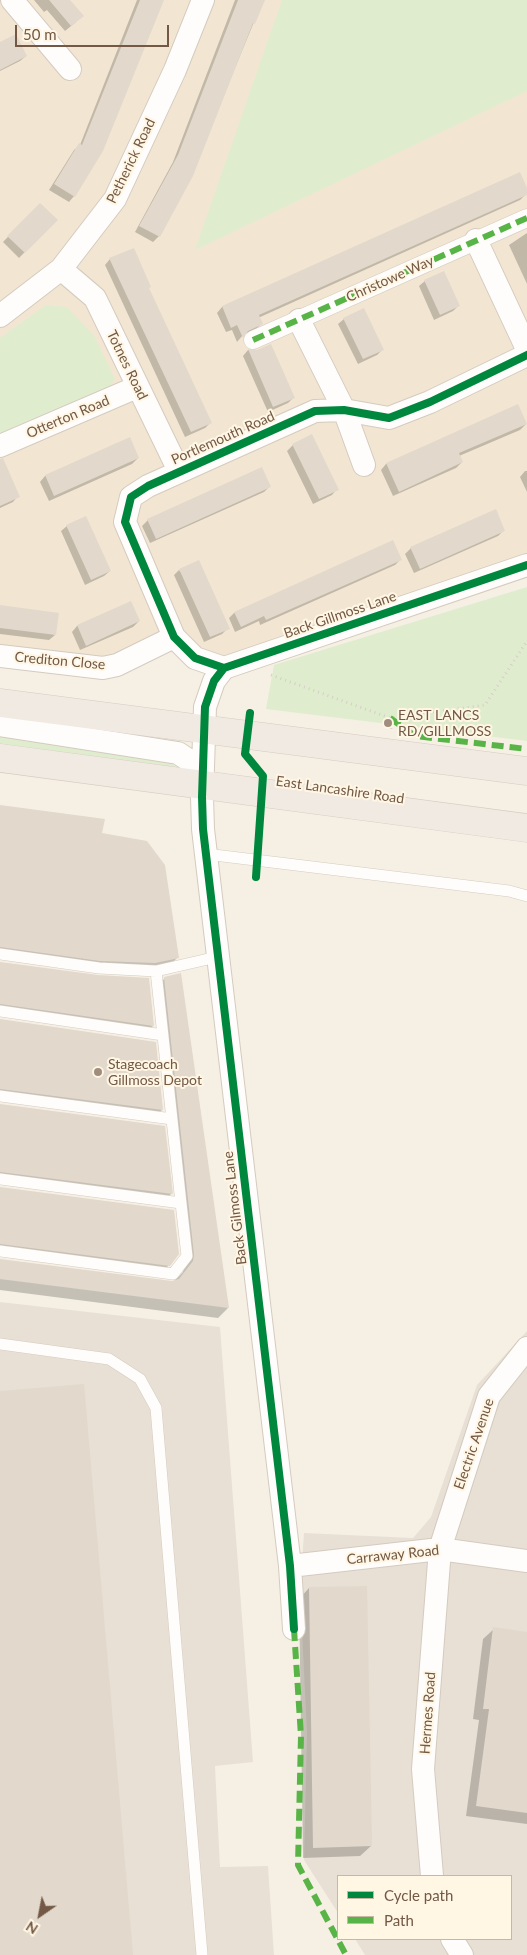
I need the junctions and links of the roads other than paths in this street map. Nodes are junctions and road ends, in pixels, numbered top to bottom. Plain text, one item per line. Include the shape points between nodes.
1 (12, 0) edge
2 (203, 0) edge
3 (70, 69) dead end
4 (527, 218) edge
5 (476, 240) junction
6 (61, 269) junction
7 (0, 316) edge
8 (299, 320) junction
9 (253, 340) dead end
10 (527, 349) edge
11 (527, 355) edge
12 (137, 387) junction
13 (344, 410) junction
14 (0, 446) edge
15 (364, 464) dead end
16 (179, 471) junction
17 (527, 565) edge
18 (174, 637) junction
19 (0, 656) edge
20 (232, 666) junction
21 (0, 703) edge
22 (0, 725) edge
23 (203, 729) junction
24 (0, 758) edge
25 (527, 771) edge
26 (202, 784) junction
27 (527, 828) edge
28 (206, 854) junction
29 (527, 896) edge
30 (0, 954) edge
31 (217, 957) junction
32 (156, 971) junction
33 (0, 1011) edge
34 (163, 1035) junction
35 (0, 1096) edge
36 (172, 1119) junction
37 (0, 1179) edge
38 (181, 1204) junction
39 (0, 1251) edge
40 (0, 1344) edge
41 (527, 1348) edge
42 (440, 1550) junction
43 (527, 1560) edge
44 (290, 1566) junction
45 (294, 1629) dead end
46 (432, 1875) edge
47 (453, 1940) edge
48 (202, 1955) edge
49 (462, 1955) edge

1 - 3 street
2 - 6 street, Petherick Road via 175,70 115,199
4 - 5 street, Christowe Way
5 - 8 street, Christowe Way
5 - 10 street
6 - 7 street, Petherick Road
6 - 12 street, Totnes Road via 95,298
8 - 9 street, Christowe Way
8 - 13 street
11 - 13 street, Portlemouth Road via 389,418
12 - 14 street, Otterton Road
12 - 16 street, Totnes Road
13 - 15 street
13 - 16 street, Portlemouth Road via 315,411
16 - 18 street, Portlemouth Road via 131,496 125,522
17 - 20 street, Back Gillmoss Lane
18 - 19 street, Crediton Close via 117,665 103,668
18 - 20 street, Portlemouth Road via 194,658 211,666
20 - 23 street via 214,681
21 - 23 highway
22 - 26 street via 178,753 193,763
23 - 25 highway
23 - 26 street, Back Gilmoss Lane
24 - 26 highway, East Lancashire Road
26 - 27 highway, East Lancashire Road
26 - 28 street, Back Gilmoss Lane
28 - 29 lane via 509,891
28 - 31 street, Back Gilmoss Lane
30 - 32 lane via 99,968
31 - 32 lane
31 - 44 street, Back Gilmoss Lane
32 - 34 lane
33 - 34 lane
34 - 36 lane
35 - 36 lane
36 - 38 lane
37 - 38 lane
38 - 39 lane via 187,1256 173,1274
40 - 48 lane via 109,1359 140,1379 156,1408
41 - 42 street, Electric Avenue via 489,1396
42 - 43 street, Carraway Road
42 - 44 street, Carraway Road
42 - 46 street, Hermes Road via 424,1769
44 - 45 street, Back Gilmoss Lane
47 - 49 street

